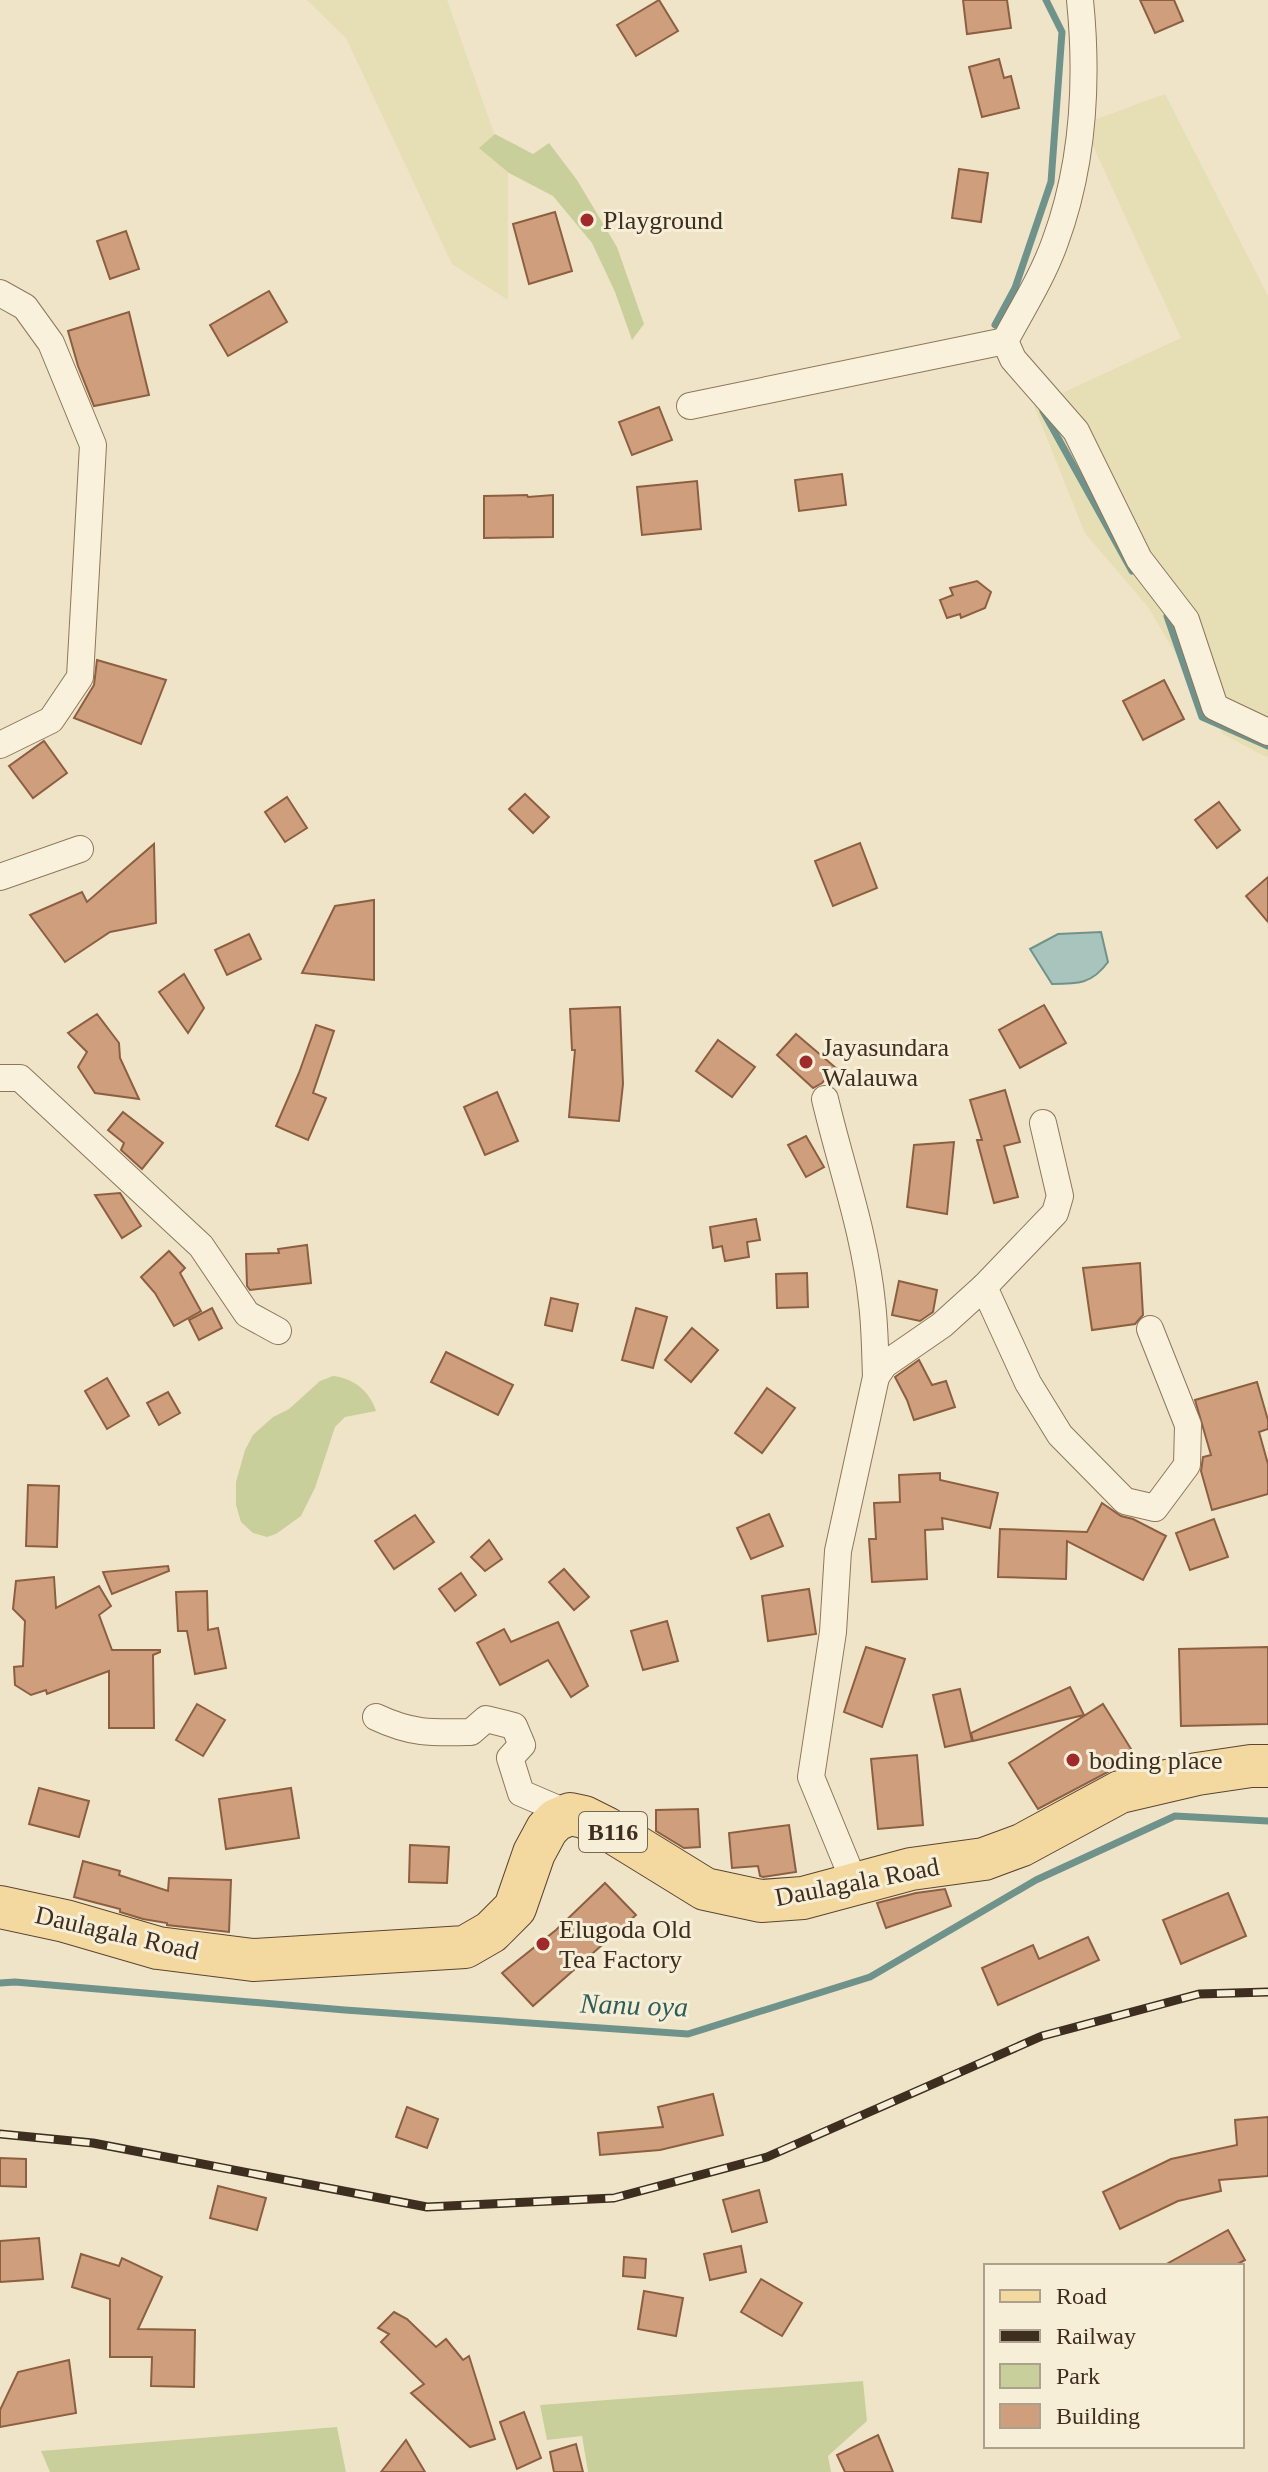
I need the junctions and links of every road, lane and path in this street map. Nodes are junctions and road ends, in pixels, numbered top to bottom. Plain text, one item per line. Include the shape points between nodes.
1 (1080, 0) edge
2 (0, 293) edge
3 (1005, 341) junction
4 (690, 406) dead end
5 (1268, 732) edge
6 (0, 745) edge
7 (80, 849) dead end
8 (0, 877) edge
9 (0, 1078) edge
10 (825, 1099) dead end
11 (1043, 1123) dead end
12 (984, 1287) junction
13 (1150, 1329) dead end
14 (278, 1331) dead end
15 (876, 1377) junction
16 (376, 1717) dead end
17 (1268, 1766) edge
18 (570, 1814) junction
19 (855, 1884) junction
20 (0, 1907) edge

1 - 3 street via 1084,43 1077,168 1055,244
2 - 6 street via 25,307 51,343 93,445 80,677 51,720
3 - 4 street
3 - 5 street via 1013,359 1076,431 1139,559 1186,620 1215,707
7 - 8 street
9 - 14 street via 20,1078 201,1246 247,1314
10 - 15 street via 865,1263
11 - 12 street via 1060,1196 1055,1213
12 - 13 street via 1028,1383 1060,1435 1125,1501 1155,1508 1187,1465 1188,1425
12 - 15 street via 942,1325 884,1365
15 - 19 street via 838,1551 833,1632 811,1777
16 - 18 street via 402,1730 471,1732 486,1719 514,1726 522,1745 510,1758 521,1793
17 - 19 main road, Daulagala Road / B116 via 1197,1774 1120,1792 1022,1845 984,1859 911,1869
18 - 19 main road, Daulagala Road / B116 via 606,1828 705,1889 730,1896 761,1901 803,1898
18 - 20 main road, Daulagala Road / B116 via 547,1829 515,1908 491,1932 465,1947 253,1960 158,1948

